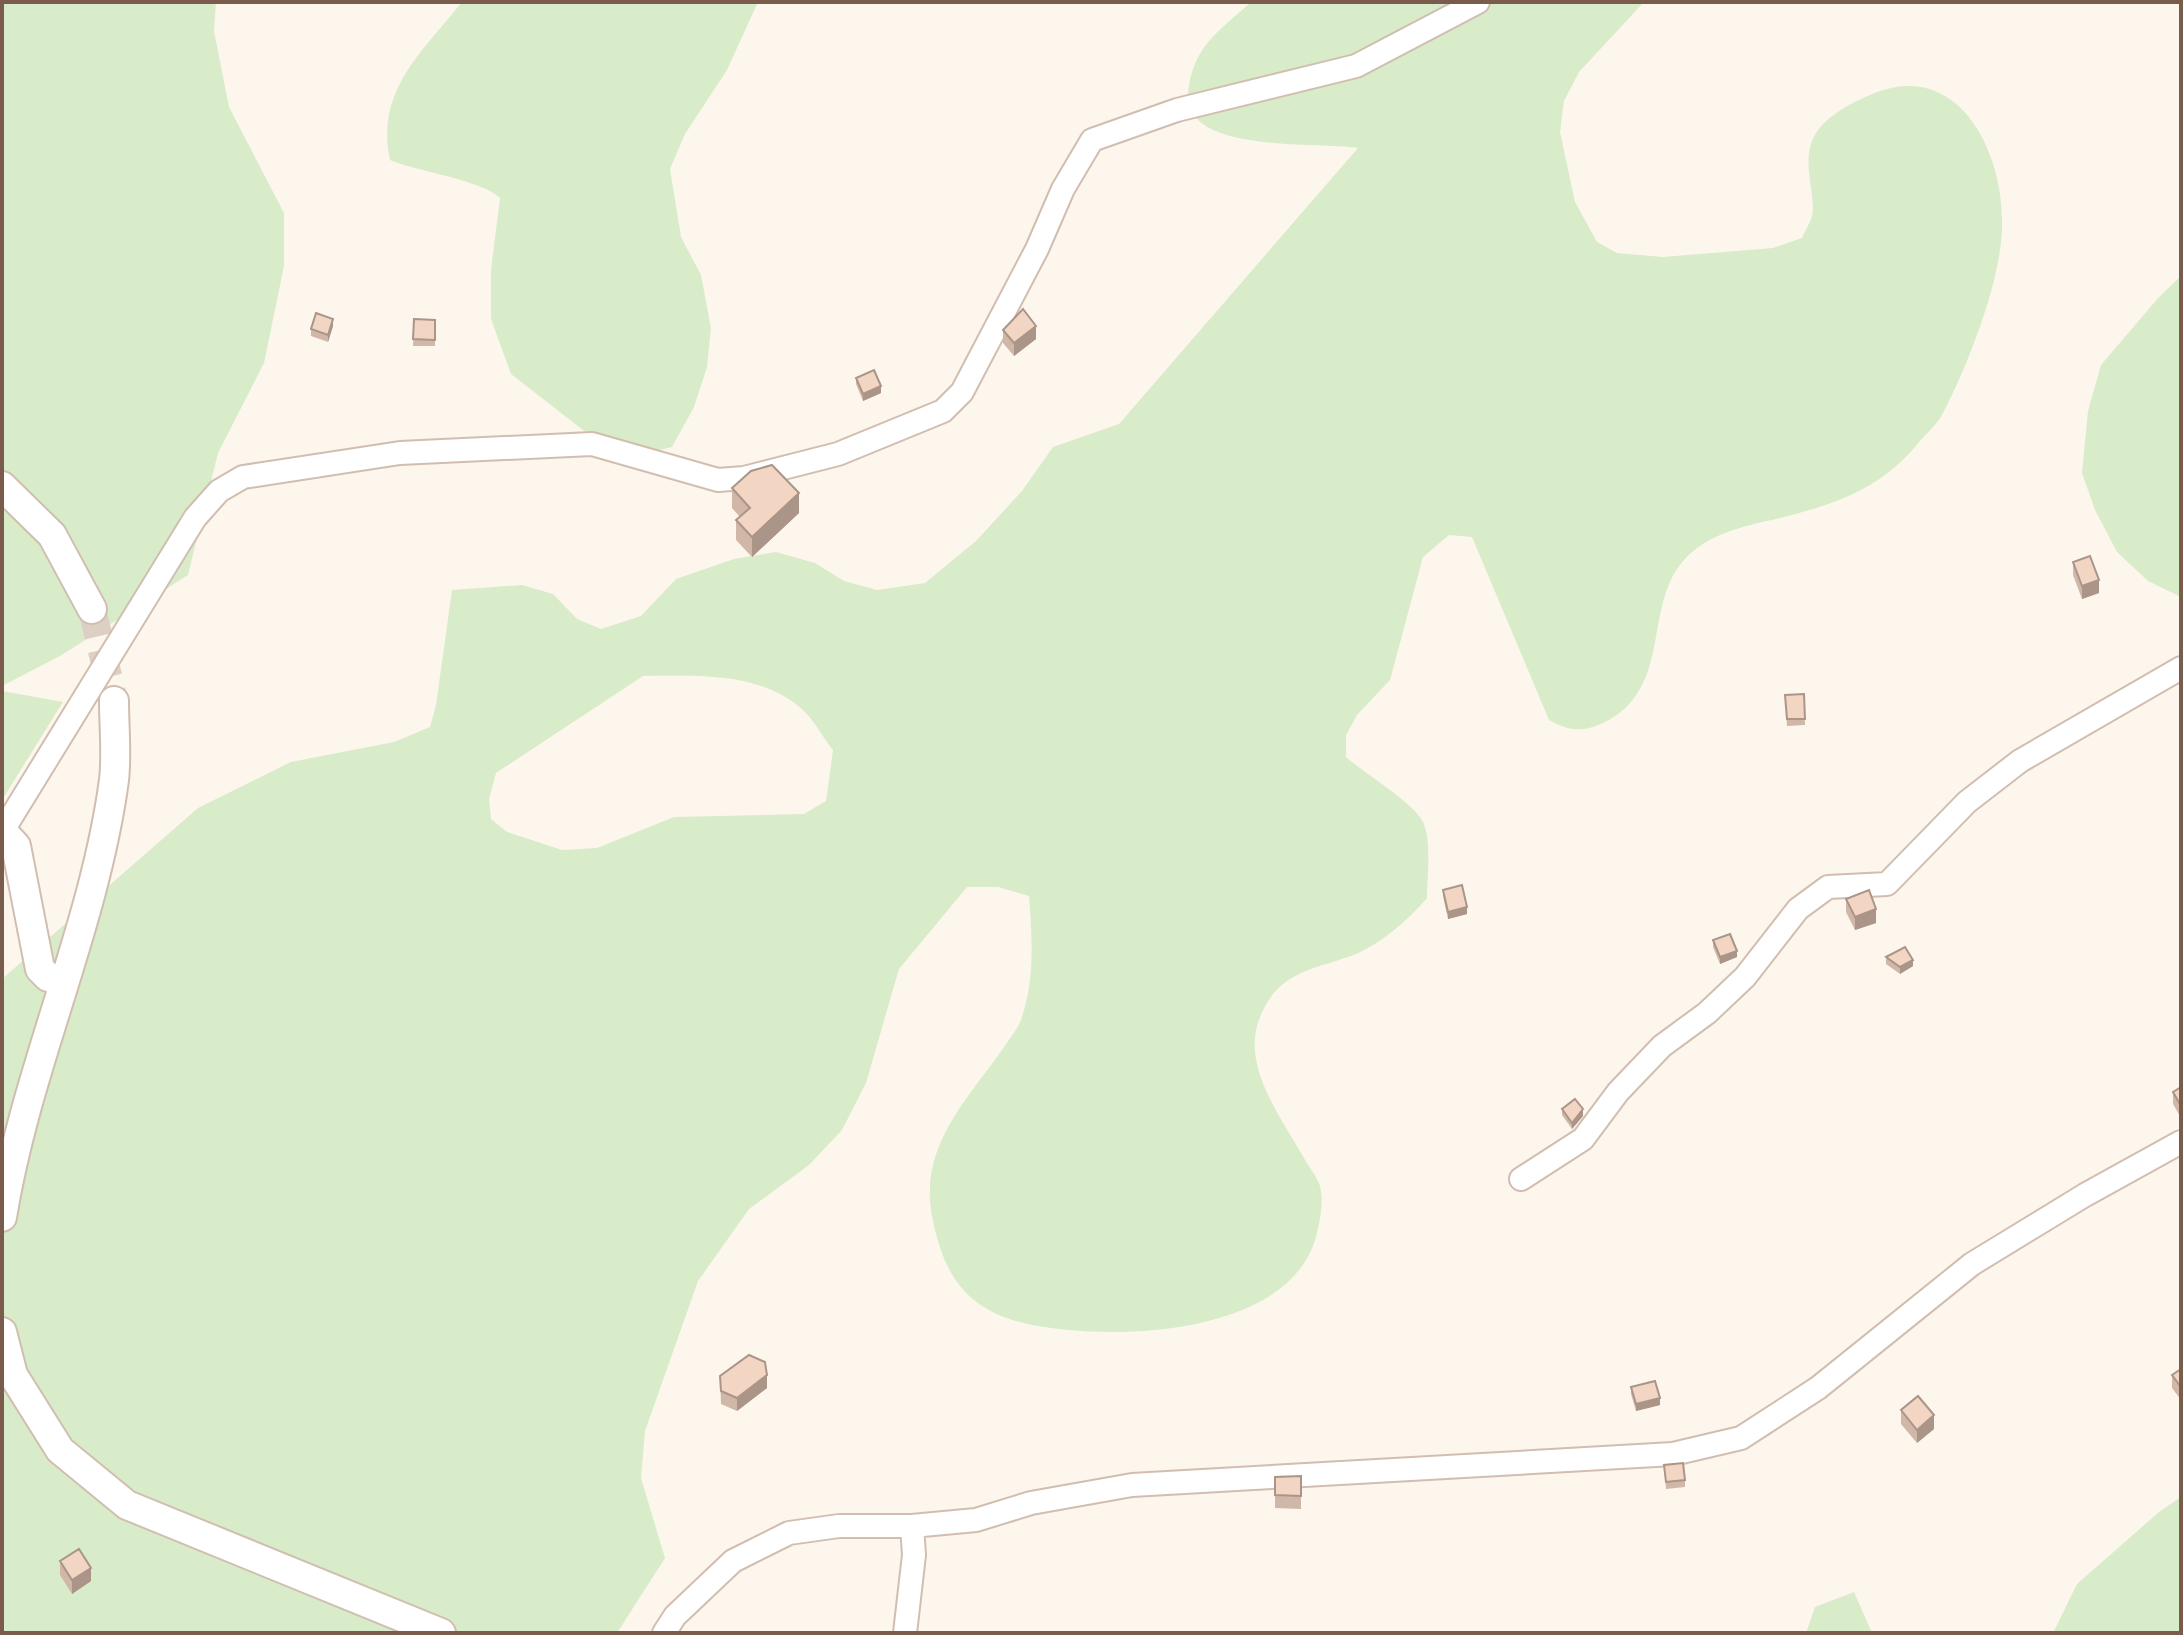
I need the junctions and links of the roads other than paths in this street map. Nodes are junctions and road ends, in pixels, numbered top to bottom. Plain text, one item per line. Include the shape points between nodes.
1 (1478, 2) edge
2 (2, 486) edge
3 (92, 609) tunnel mouth
4 (2181, 668) edge
5 (114, 701) tunnel mouth
6 (2, 832) edge
7 (64, 981) junction
8 (2181, 1142) edge
9 (1521, 1179) dead end
10 (2, 1217) edge
11 (2, 1332) edge
12 (912, 1526) junction
13 (441, 1633) edge
14 (664, 1633) edge
15 (905, 1633) edge

1 - 6 street via 1356,66 1153,117 1092,140 962,392 943,411 838,454 779,471 718,480 592,444 542,443 400,453 243,477 219,491 195,518
2 - 3 street via 52,535
4 - 9 street via 2020,761 1967,802 1887,884 1828,887 1798,909 1745,977 1662,1046 1583,1139
5 - 7 street via 114,778
6 - 7 street via 16,846 40,969
7 - 10 street
8 - 12 street via 1972,1264 1818,1388 1741,1438 1673,1454 1132,1485 1031,1503 976,1520
11 - 13 street via 13,1375 60,1450 127,1505
12 - 14 street via 839,1526 789,1533 733,1561
12 - 15 street

